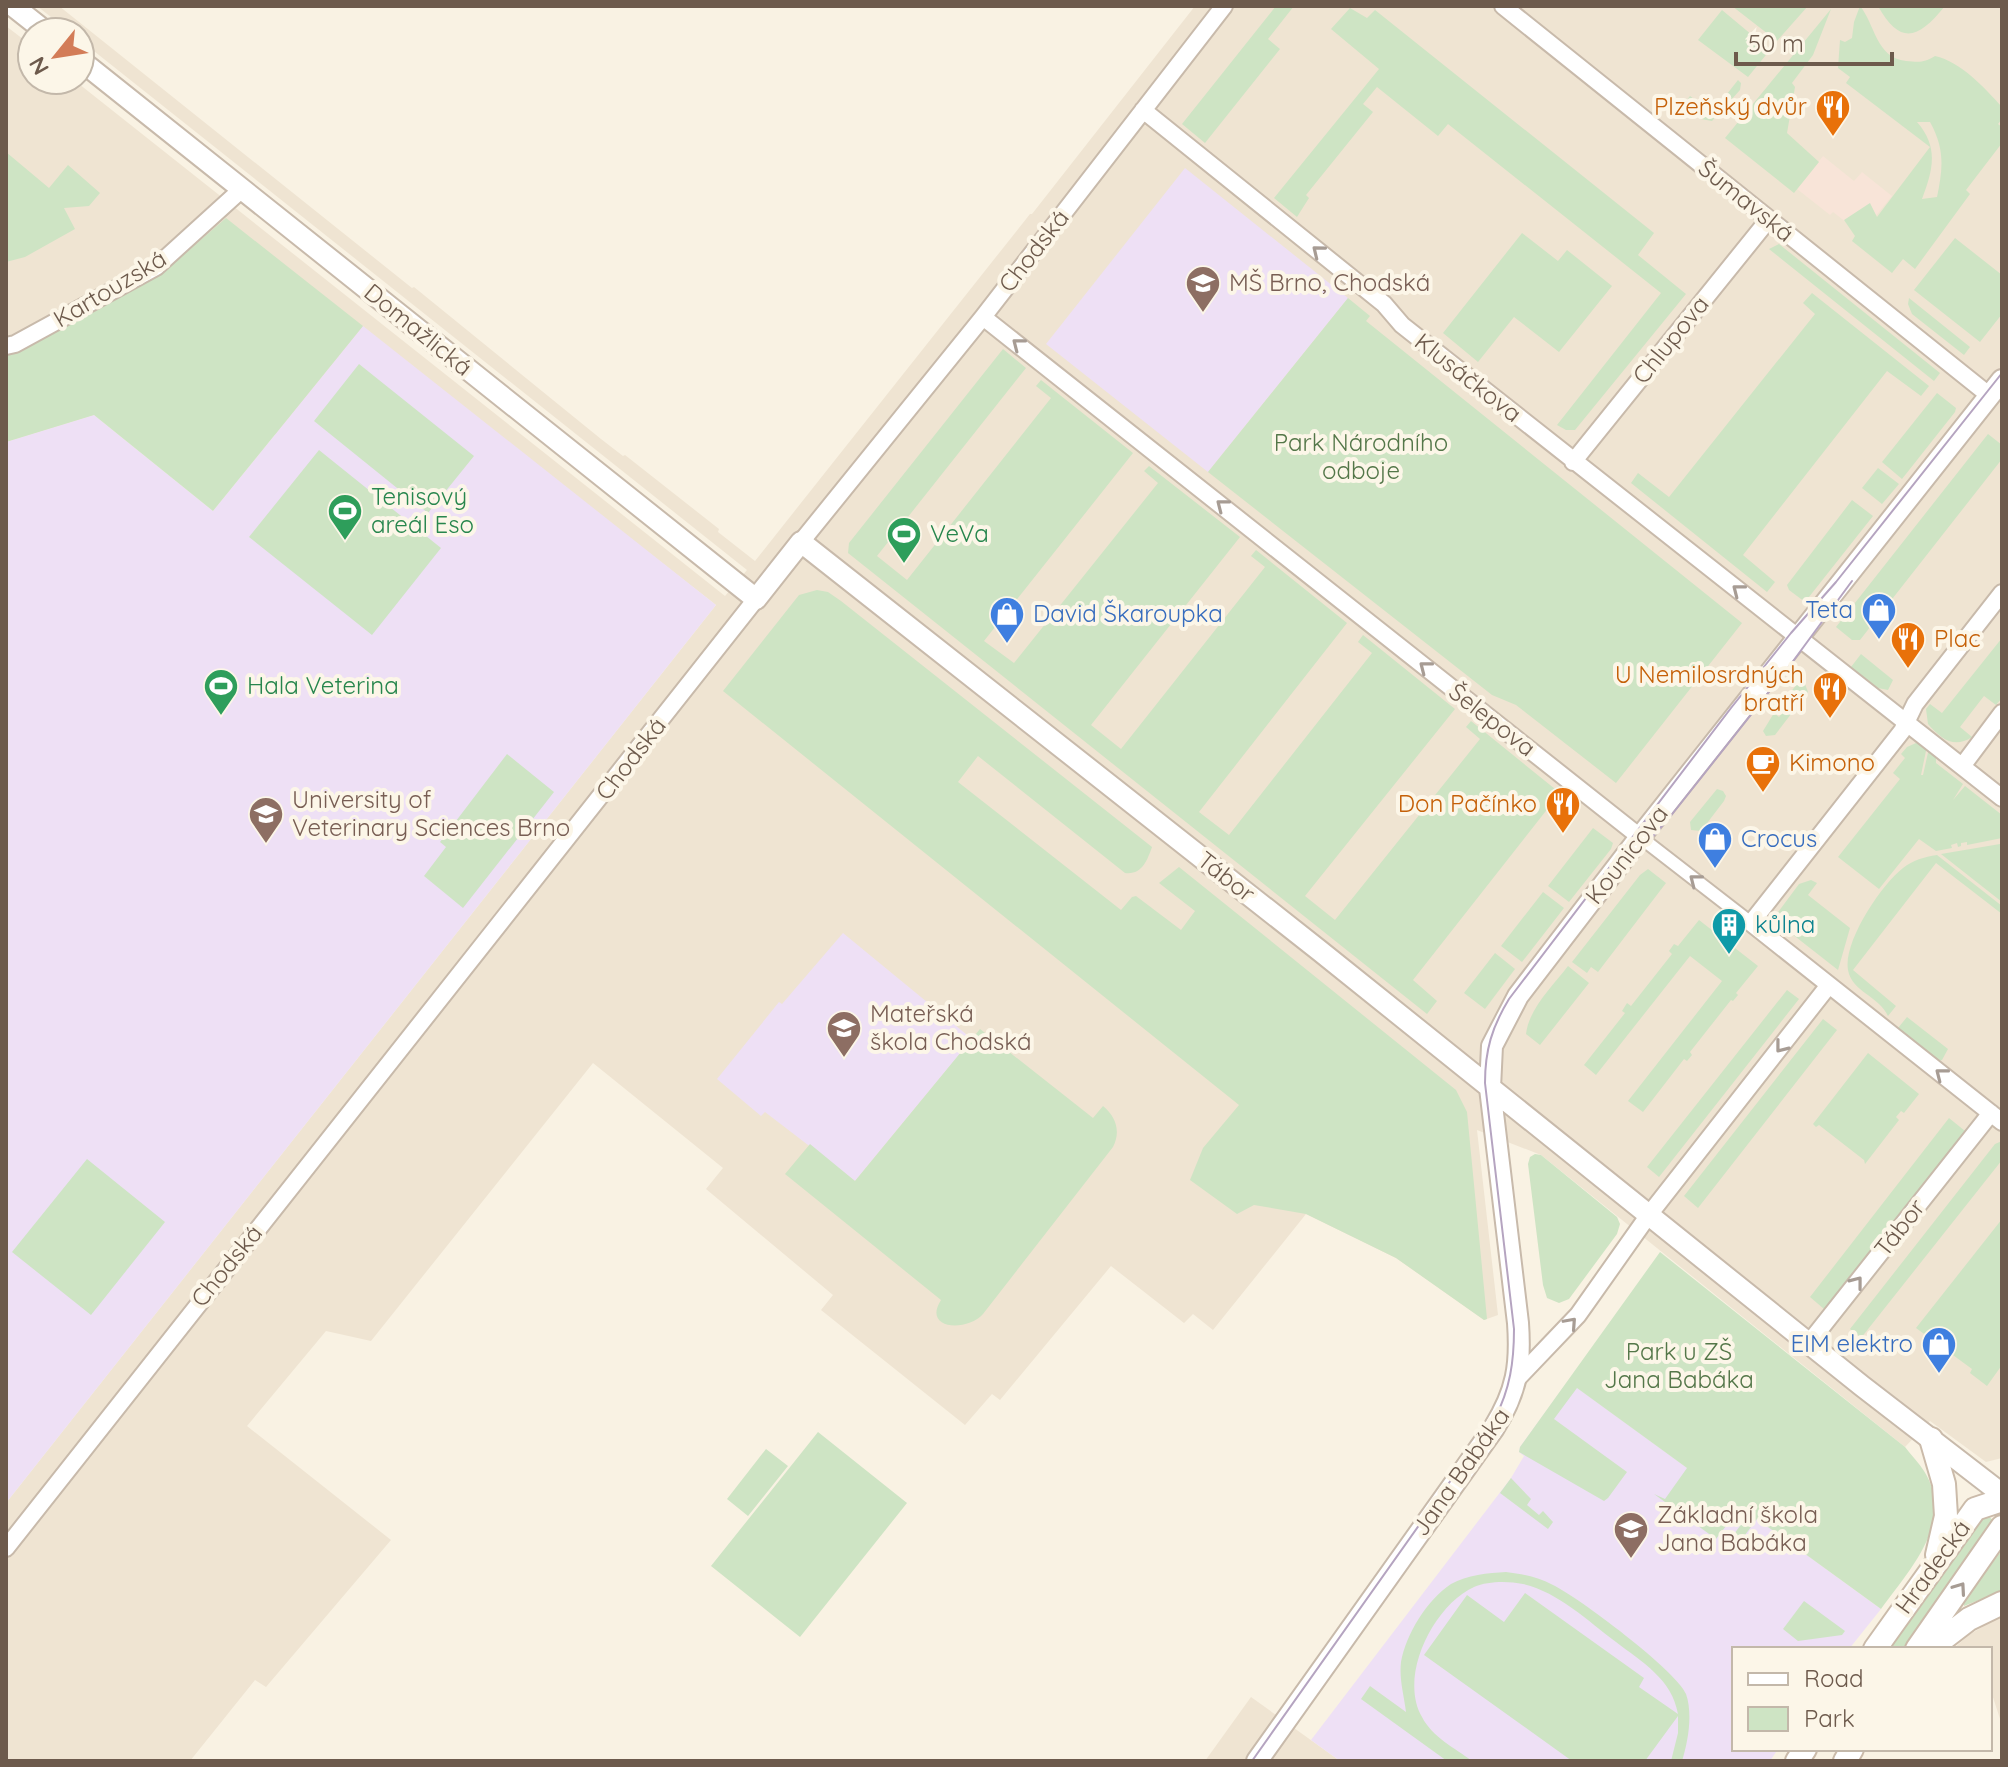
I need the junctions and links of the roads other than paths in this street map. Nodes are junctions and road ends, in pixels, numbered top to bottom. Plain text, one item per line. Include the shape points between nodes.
1 (1224, 6) edge
2 (1503, 6) edge
3 (96, 73) edge
4 (1143, 110) junction
5 (242, 189) junction
6 (1769, 219) junction
7 (983, 317) junction
8 (6, 346) edge
9 (1996, 388) edge
10 (1573, 462) junction
11 (801, 542) junction
12 (2002, 593) edge
13 (756, 599) junction
14 (1799, 638) junction
15 (2002, 713) edge
16 (1906, 721) junction
17 (1963, 765) junction
18 (2002, 798) edge
19 (1640, 837) junction
20 (1751, 923) junction
21 (1829, 985) junction
22 (1490, 1088) junction
23 (1996, 1117) edge
24 (1648, 1216) junction
25 (1809, 1343) junction
26 (1516, 1380) junction
27 (1931, 1439) junction
28 (2002, 1494) edge
29 (2002, 1500) edge
30 (2002, 1527) edge
31 (6, 1548) edge
32 (1935, 1563) junction
33 (2002, 1603) edge
34 (1876, 1647) edge
35 (1918, 1647) edge
36 (1933, 1647) edge
37 (1257, 1761) edge

1 - 4 street, Chodská
2 - 6 street, Šumavská
3 - 5 street, Domažlická
4 - 7 street, Chodská
10 -> 4 street, Klusáčkova
5 - 8 street, Kartouzská via 156,267
5 - 13 street, Domažlická
6 - 9 street, Šumavská
6 - 10 street, Chlupova
7 - 11 street, Chodská
19 -> 7 street, Šelepova
9 - 14 street, Kounicova
14 -> 10 street, Klusáčkova
11 - 13 street, Chodská
11 - 22 street, Tábor
12 - 16 street
13 - 31 street, Chodská
14 - 16 street
14 - 19 street, Kounicova
15 - 17 street
16 - 17 street
16 - 20 street
17 - 18 street
20 -> 19 street, Šelepova
19 - 22 street, Kounicova via 1510,1007 1492,1046
20 - 21 street, Šelepova
23 -> 21 street, Šelepova
21 -> 24 street
22 - 24 street, Tábor
22 - 26 street, Jana Babáka via 1518,1323
25 -> 23 street, Tábor
24 - 25 street, Tábor
26 -> 24 street via 1578,1315
25 - 27 street, Tábor
26 - 37 street, Jana Babáka via 1494,1428
27 - 28 street, Tábor
27 - 32 main road via 1944,1484 1946,1516
29 - 32 main road, Hradecká via 1975,1509
35 -> 30 main road, Hradecká
32 - 34 main road, Hradecká
33 - 36 main road via 1969,1619

